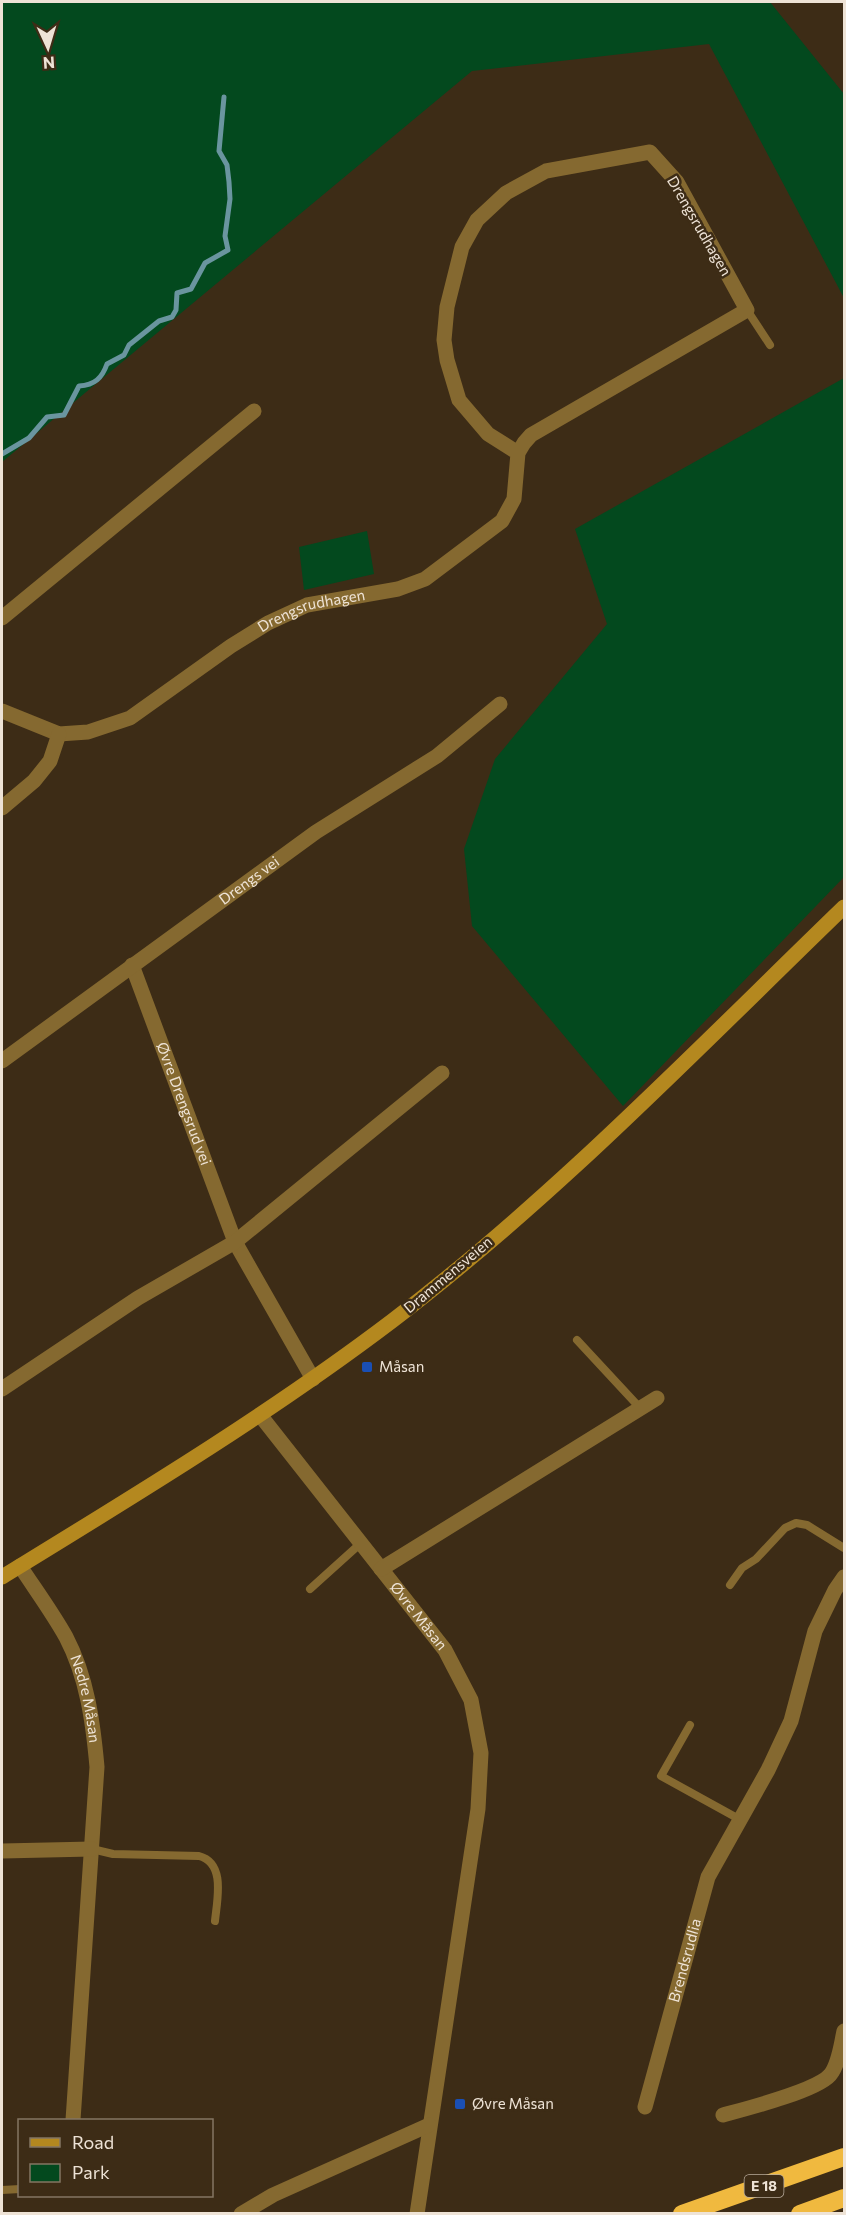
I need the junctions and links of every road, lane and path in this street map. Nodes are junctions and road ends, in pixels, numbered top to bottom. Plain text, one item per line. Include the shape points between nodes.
1 (747, 310) junction
2 (770, 345) dead end
3 (254, 411) dead end
4 (518, 453) junction
5 (2, 618) edge
6 (500, 704) dead end
7 (2, 711) edge
8 (59, 734) junction
9 (2, 808) edge
10 (844, 907) edge
11 (132, 965) junction
12 (2, 1061) edge
13 (442, 1073) dead end
14 (235, 1242) junction
15 (577, 1340) dead end
16 (313, 1378) junction
17 (2, 1389) edge
18 (657, 1398) dead end
19 (641, 1409) junction
20 (261, 1414) junction
21 (361, 1543) junction
22 (844, 1548) edge
23 (20, 1566) junction
24 (381, 1569) junction
25 (2, 1577) edge
26 (844, 1577) edge
27 (730, 1585) dead end
28 (310, 1589) dead end
29 (690, 1725) dead end
30 (739, 1819) junction
31 (92, 1849) junction
32 (2, 1851) edge
33 (215, 1921) dead end
34 (844, 2031) edge
35 (645, 2108) dead end
36 (723, 2115) dead end
37 (73, 2119) edge
38 (429, 2125) junction
39 (844, 2157) edge
40 (18, 2188) edge
41 (2, 2190) edge
42 (844, 2198) edge
43 (241, 2214) edge
44 (417, 2214) edge
45 (682, 2214) edge
46 (800, 2214) edge

1 - 2 lane
1 - 4 street via 531,435
1 - 4 street, Drengsrudhagen via 676,182 650,152 546,171 506,193 477,220 462,247 447,307 444,340 459,400 488,434
3 - 5 street
4 - 8 street, Drengsrudhagen via 514,499 502,521 425,579 398,589 307,605 231,646 130,718 88,732
6 - 11 street, Drengs vei via 437,756 316,832
7 - 8 street, Drengsrudhagen
8 - 9 street via 50,761 34,781
10 - 16 main road, Drammensveien via 534,1203 393,1320
11 - 12 street, Drengs vei
11 - 14 street, Øvre Drengsrud vei
13 - 14 street
14 - 16 street, Øvre Drengsrud vei
14 - 17 street via 138,1298
15 - 19 lane
16 - 20 main road, Drammensveien
18 - 19 street, Øvre Måsan
19 - 24 street, Øvre Måsan
20 - 21 street, Øvre Måsan
20 - 23 main road, Drammensveien
21 - 24 street, Øvre Måsan
21 - 28 lane
22 - 27 lane via 807,1525 796,1523 785,1528 762,1554 742,1568
23 - 25 main road, Drammensveien
23 - 31 street, Nedre Måsan via 66,1637 84,1681 97,1767
24 - 38 street, Øvre Måsan via 445,1650 471,1700 481,1753 478,1809
26 - 30 street, Brendsrudlia via 815,1631 791,1721
29 - 30 lane via 661,1776
30 - 35 street, Brendsrudlia via 708,1877
31 - 32 street
31 - 33 lane via 114,1854 206,1858 218,1879
31 - 37 street, Nedre Måsan
34 - 36 street via 830,2075 769,2103
38 - 43 street via 273,2194
38 - 44 street, Øvre Måsan
39 - 45 highway, E 18
40 - 41 lane
42 - 46 highway

